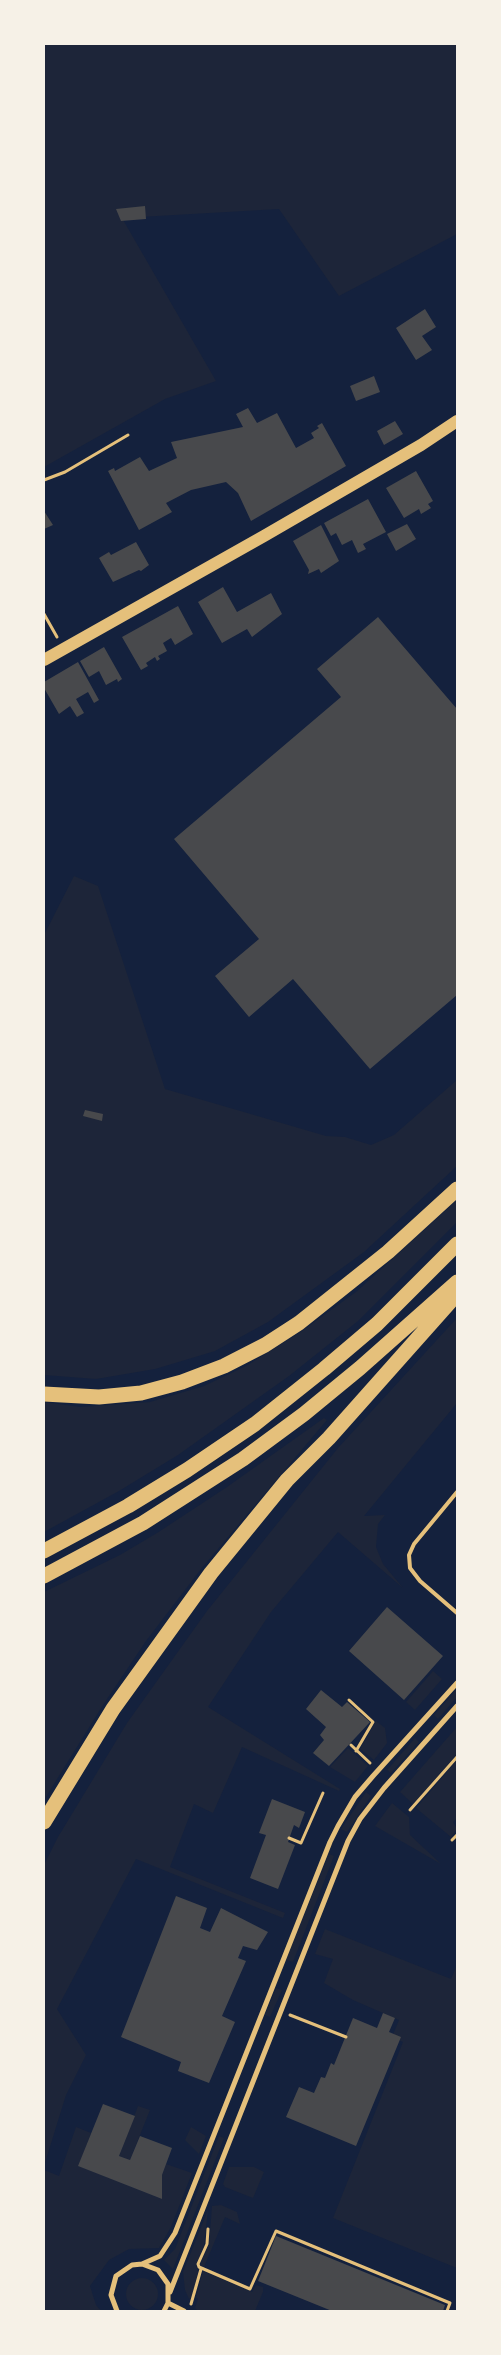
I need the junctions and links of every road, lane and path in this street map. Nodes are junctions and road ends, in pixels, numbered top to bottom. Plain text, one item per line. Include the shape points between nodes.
1 (457, 421) edge
2 (128, 435) dead end
3 (44, 480) edge
4 (44, 614) edge
5 (63, 649) junction
6 (44, 660) edge
7 (457, 1189) edge
8 (457, 1244) edge
9 (457, 1282) edge
10 (457, 1294) edge
11 (44, 1394) edge
12 (457, 1492) edge
13 (44, 1551) edge
14 (44, 1576) edge
15 (457, 1613) edge
16 (457, 1683) edge
17 (349, 1700) dead end
18 (457, 1706) edge
19 (350, 1745) dead end
20 (356, 1751) junction
21 (457, 1756) edge
22 (378, 1770) junction
23 (323, 1793) dead end
24 (410, 1810) dead end
25 (44, 1822) edge
26 (457, 1835) edge
27 (289, 1838) dead end
28 (452, 1840) dead end
29 (307, 2021) dead end
30 (346, 2037) dead end
31 (209, 2225) dead end
32 (142, 2264) junction
33 (201, 2268) junction
34 (170, 2292) junction
35 (168, 2303) junction
36 (117, 2311) edge
37 (164, 2311) edge
38 (184, 2311) edge
39 (189, 2311) edge
40 (447, 2311) edge

1 - 5 main road via 264,536
2 - 3 path via 65,472
4 - 5 path
5 - 6 main road
7 - 11 highway via 388,1252 298,1323 224,1366 141,1393 99,1397
8 - 13 highway via 377,1324 255,1424 128,1506
9 - 14 highway via 360,1368 244,1459 143,1523
10 - 25 highway via 329,1438 287,1480 206,1579 113,1709
12 - 15 lane via 414,1544 409,1555 410,1568 420,1581
16 - 22 street
17 - 20 path via 373,1722
18 - 34 street via 384,1788 348,1842
19 - 20 path
20 - 22 path
21 - 24 path
22 - 32 street via 356,1798 330,1842 175,2233 160,2256
23 - 27 path via 301,1844
26 - 28 path
29 - 30 path
31 - 33 path via 207,2244 198,2264
32 - 34 street via 164,2276
32 - 36 street via 123,2269 116,2276 110,2295
33 - 39 path
33 - 40 path via 250,2289 276,2231 450,2303
34 - 35 street
35 - 37 street
35 - 38 street

